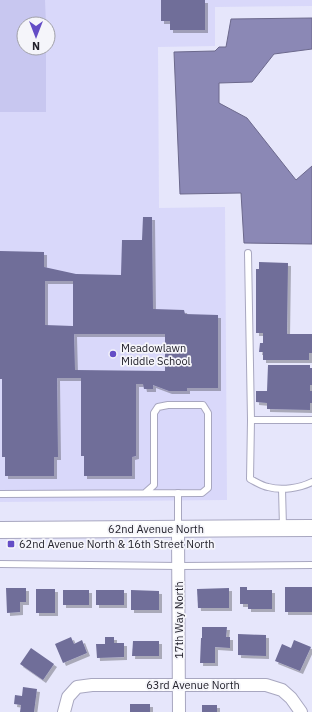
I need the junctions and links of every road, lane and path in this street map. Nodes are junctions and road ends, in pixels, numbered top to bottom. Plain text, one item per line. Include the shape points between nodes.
1 (248, 253) dead end
2 (251, 420) junction
3 (312, 420) edge
4 (312, 482) edge
5 (282, 489) junction
6 (145, 493) junction
7 (178, 493) junction
8 (0, 494) edge
9 (283, 528) junction
10 (312, 528) edge
11 (178, 529) junction
12 (0, 530) edge
13 (0, 564) edge
14 (312, 565) edge
15 (179, 566) junction
16 (179, 685) junction
17 (64, 712) edge
18 (179, 712) edge
19 (301, 712) edge

1 - 2 lane
2 - 3 lane
2 - 5 lane via 250,479 267,487
4 - 5 lane via 304,486
5 - 9 lane
6 - 7 lane
6 - 7 lane via 154,486 154,413 158,407 168,405 203,405 208,413 208,488 202,493
6 - 8 lane
7 - 11 lane
9 - 10 street, 62nd Avenue North
9 - 11 street, 62nd Avenue North
11 - 12 street, 62nd Avenue North
11 - 15 street, 17th Way North
13 - 15 lane
14 - 15 lane
15 - 16 street, 17th Way North
16 - 17 street, 63rd Avenue North via 92,685 77,688 68,697
16 - 18 street, 17th Way North
16 - 19 street, 63rd Avenue North via 266,685 282,690

